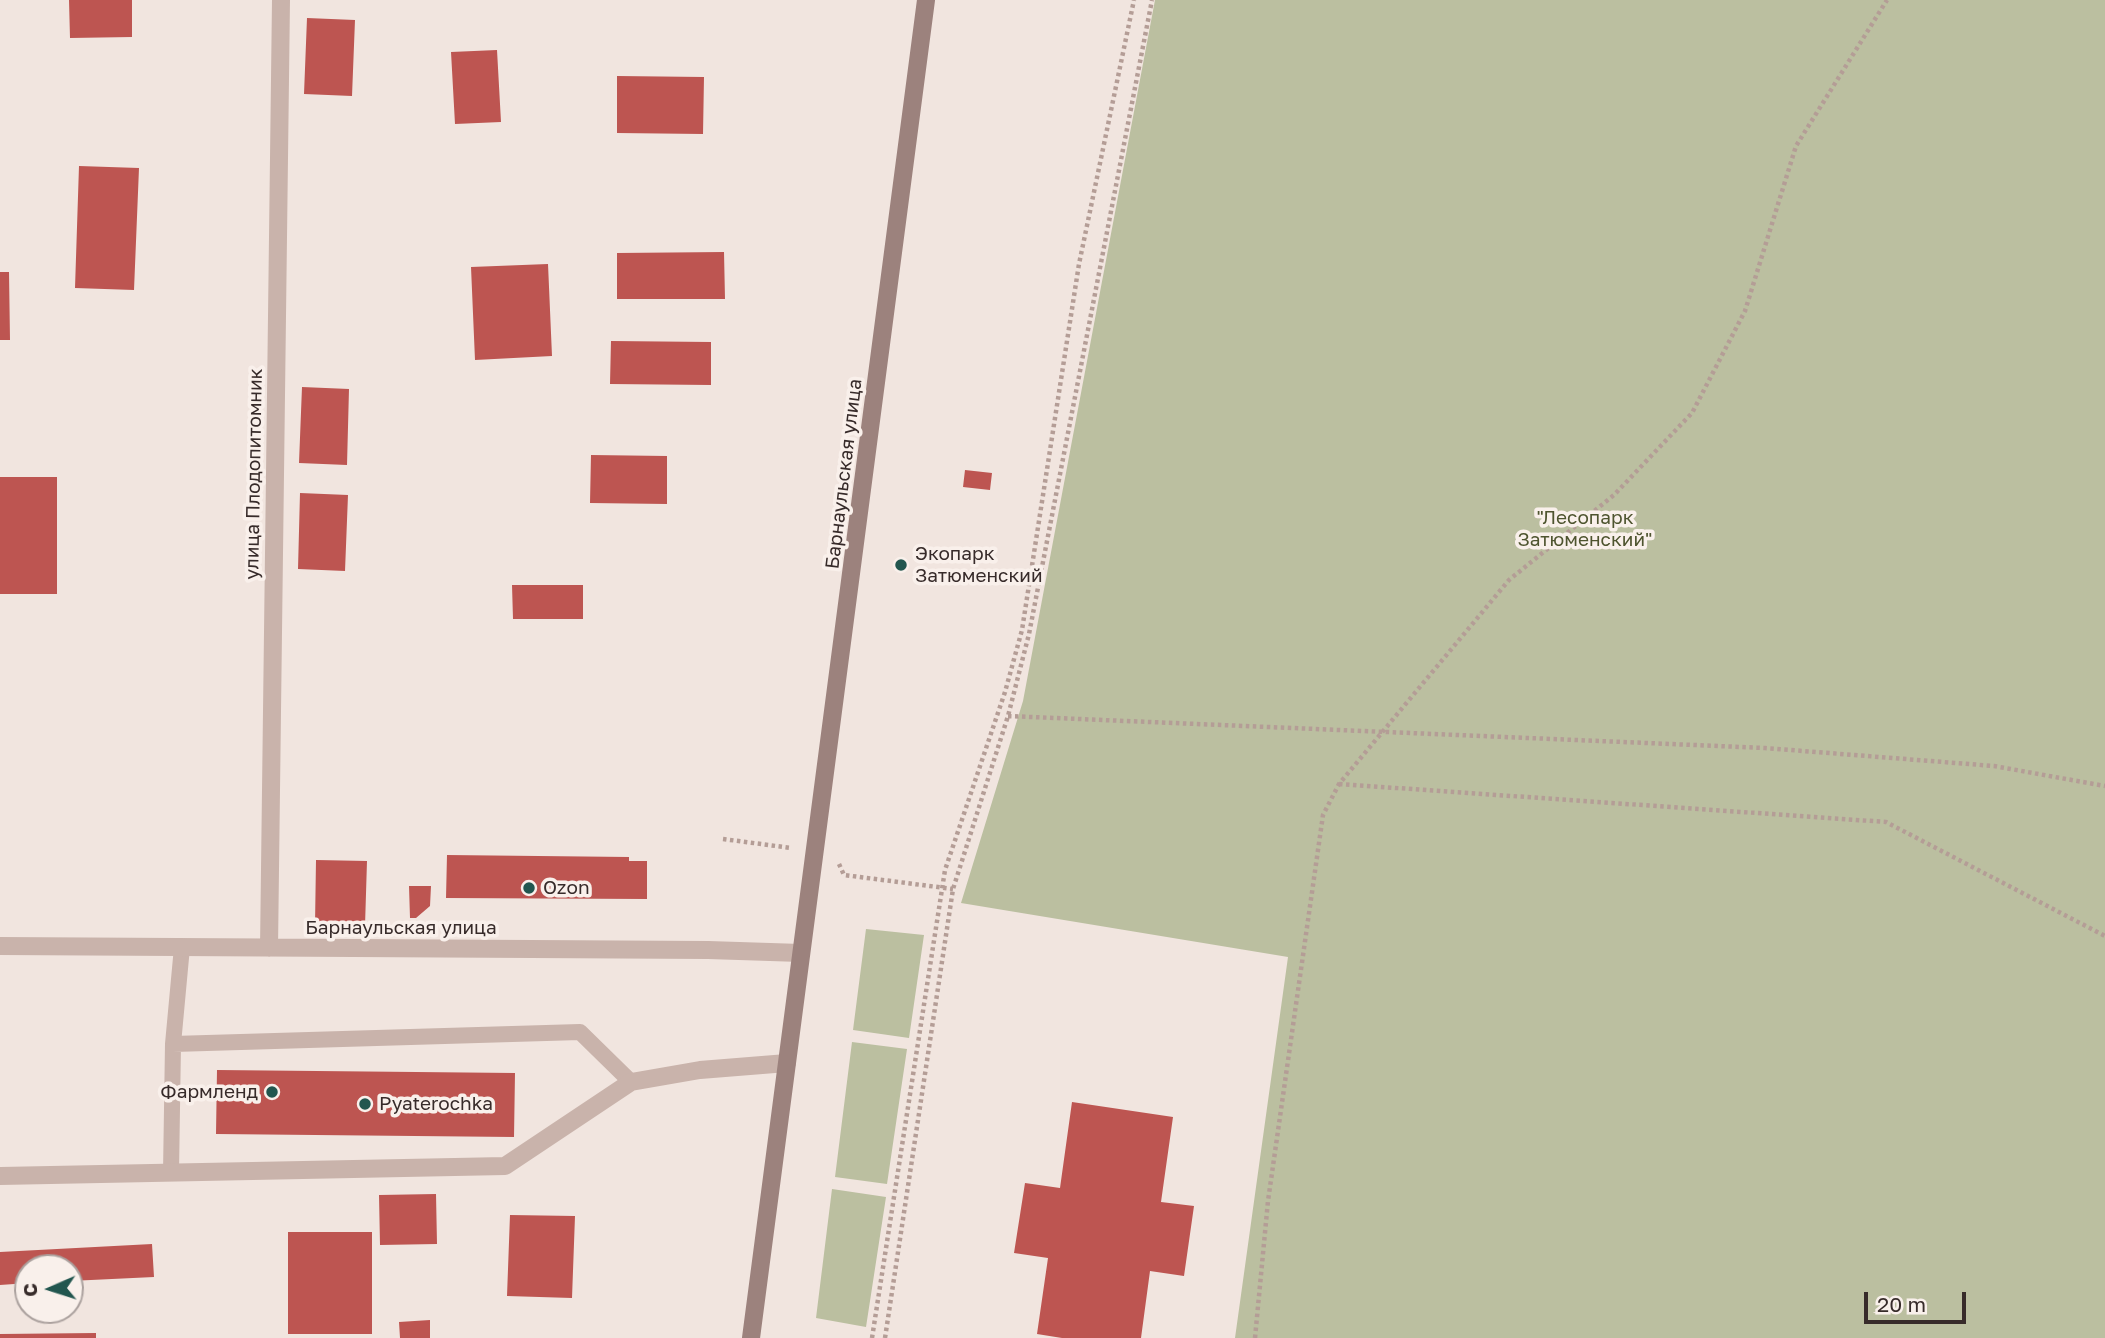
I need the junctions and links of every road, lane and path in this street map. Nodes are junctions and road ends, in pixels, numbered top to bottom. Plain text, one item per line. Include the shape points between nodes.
1 (281, 0) edge
2 (926, 0) edge
3 (1134, 0) edge
4 (1152, 0) edge
5 (1887, 0) edge
6 (1008, 716) junction
7 (1384, 732) junction
8 (1339, 784) junction
9 (2105, 786) edge
10 (2105, 936) edge
11 (0, 946) edge
12 (182, 947) junction
13 (269, 948) junction
14 (801, 953) junction
15 (173, 1044) junction
16 (787, 1063) junction
17 (631, 1082) junction
18 (172, 1173) junction
19 (0, 1176) edge
20 (751, 1338) edge
21 (872, 1338) edge
22 (885, 1338) edge
23 (1255, 1338) edge

1 - 13 street, улица Плодопитомник
2 - 14 street, Барнаульская улица
3 - 21 path via 1079,264 1022,630 945,870
4 - 6 path via 1029,634
5 - 7 path via 1796,146 1745,311 1692,413 1614,495 1509,580
6 - 7 path
6 - 22 path via 953,889
7 - 8 path
7 - 9 path via 1765,747 1994,766
8 - 10 path via 1886,822
8 - 23 path via 1323,815 1270,1187
11 - 12 street, Барнаульская улица
12 - 13 street, Барнаульская улица
12 - 15 lane
13 - 14 street, Барнаульская улица
14 - 16 street, Барнаульская улица
15 - 17 lane via 580,1032
15 - 18 lane
16 - 17 street via 700,1070
16 - 20 street, Барнаульская улица
17 - 18 street via 505,1166
18 - 19 street

